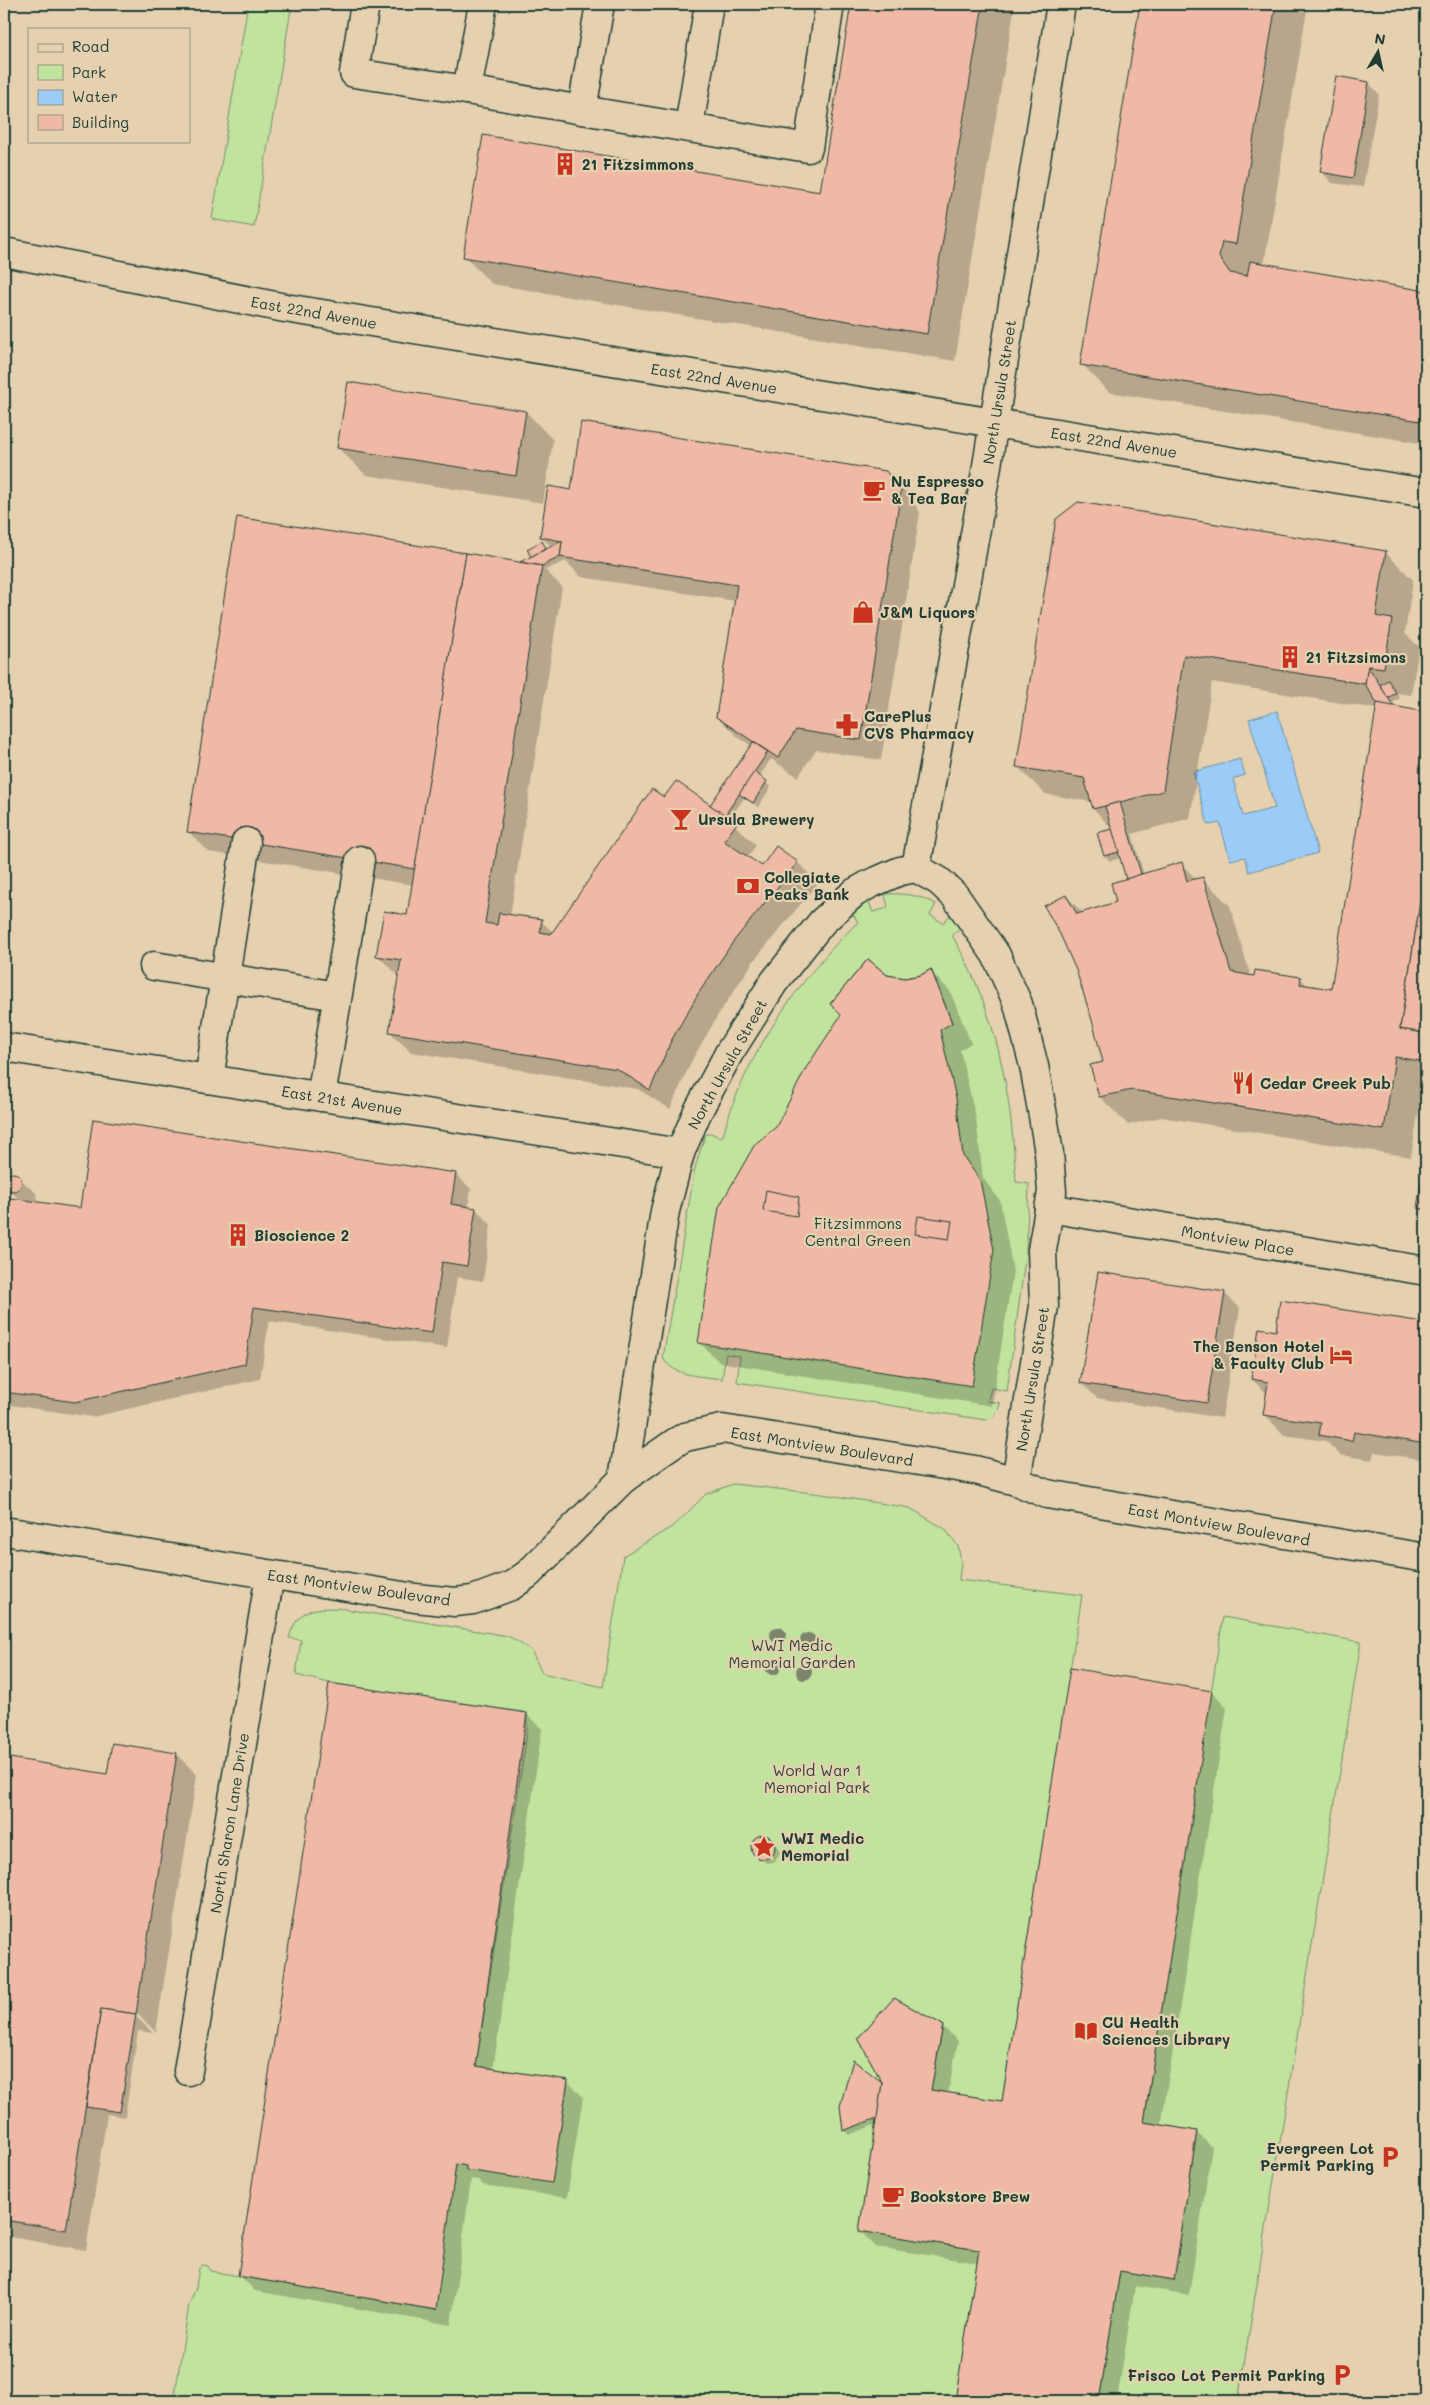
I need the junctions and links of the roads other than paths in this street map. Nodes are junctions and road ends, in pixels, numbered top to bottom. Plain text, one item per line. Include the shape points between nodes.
1 (365, 4) edge
2 (482, 4) edge
3 (600, 4) edge
4 (709, 4) edge
5 (830, 4) edge
6 (1061, 4) edge
7 (467, 90) junction
8 (582, 110) junction
9 (689, 127) junction
10 (4, 252) edge
11 (994, 423) junction
12 (1426, 493) edge
13 (246, 842) dead end
14 (360, 860) dead end
15 (916, 868) junction
16 (154, 966) dead end
17 (225, 978) junction
18 (337, 996) junction
19 (4, 1047) edge
20 (209, 1079) junction
21 (321, 1097) junction
22 (680, 1153) junction
23 (1049, 1208) junction
24 (1426, 1271) edge
25 (623, 1479) junction
26 (1016, 1482) junction
27 (4, 1531) edge
28 (1426, 1558) edge
29 (270, 1575) junction
30 (188, 2071) dead end

1 - 7 street via 354,73
2 - 7 street
3 - 8 street
4 - 9 street
5 - 9 street via 808,148
6 - 11 street, North Ursula Street
7 - 8 street
8 - 9 street
10 - 11 street, East 22nd Avenue via 285,308
11 - 12 street, East 22nd Avenue
11 - 15 street, North Ursula Street
13 - 17 street
14 - 18 street
15 - 22 street, North Ursula Street via 870,884 843,902 822,922 774,982 748,1022 711,1086
15 - 23 street, North Ursula Street via 939,881 956,896 996,955 1018,1004 1034,1066 1048,1144 1052,1192
16 - 17 street
17 - 18 street
17 - 20 street
18 - 21 street
19 - 20 street, East 21st Avenue
20 - 21 street, East 21st Avenue
21 - 22 street, East 21st Avenue
22 - 25 street, North Ursula Street via 665,1211
23 - 24 street, Montview Place
23 - 26 street, North Ursula Street via 1042,1250 1044,1306
25 - 26 street, East Montview Boulevard via 676,1442 722,1429 975,1470
25 - 29 street, East Montview Boulevard via 528,1574 511,1586 483,1597 455,1602 431,1600
26 - 28 street, East Montview Boulevard via 1047,1494
27 - 29 street, East Montview Boulevard
29 - 30 street, North Sharon Lane Drive

